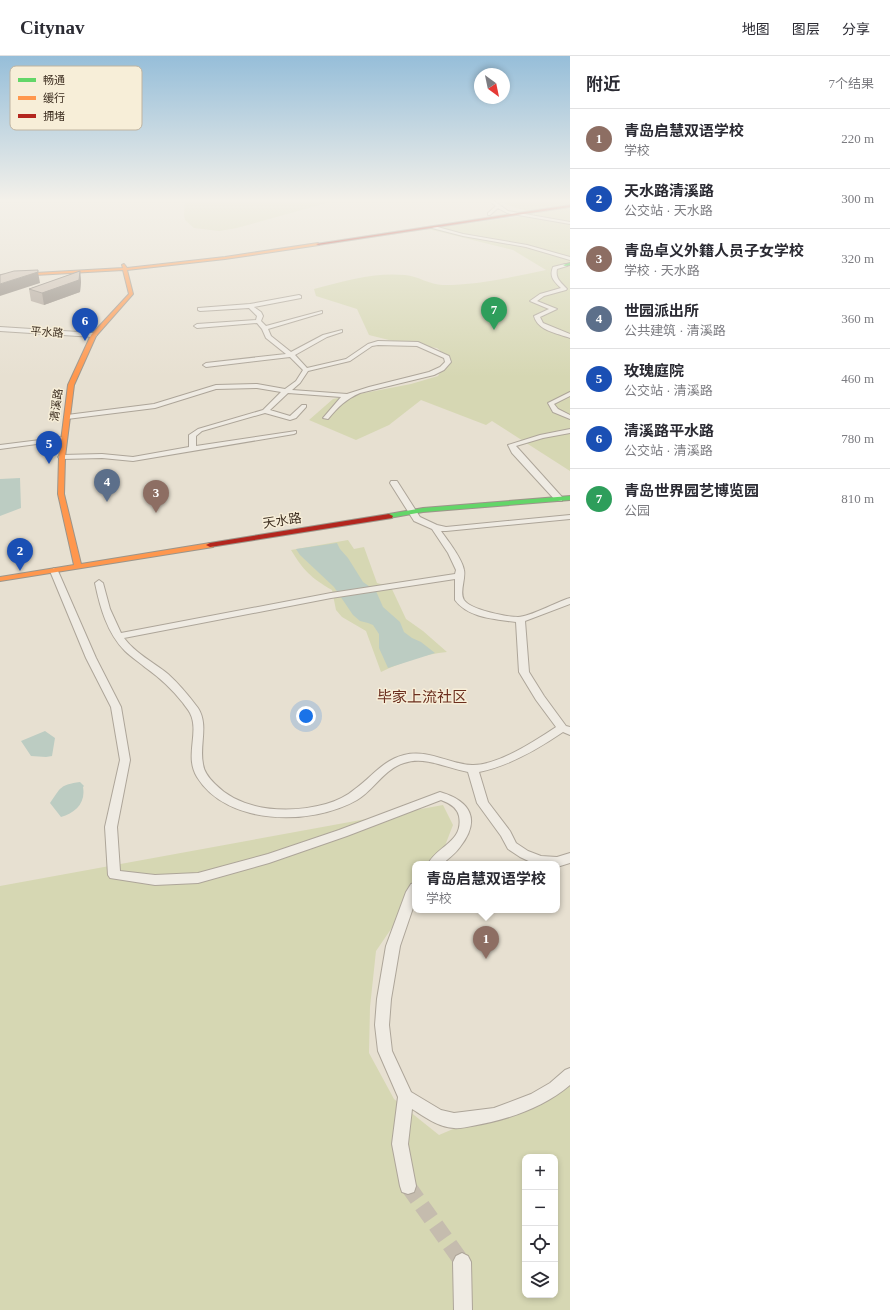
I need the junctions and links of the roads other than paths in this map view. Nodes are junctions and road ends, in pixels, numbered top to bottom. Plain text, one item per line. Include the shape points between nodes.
1 (179, 260) edge
2 (208, 260) edge
3 (557, 260) edge
4 (569, 264) edge
5 (125, 267) junction
6 (0, 272) edge
7 (0, 276) edge
8 (299, 297) dead end
9 (250, 306) junction
10 (200, 309) dead end
11 (320, 312) dead end
12 (258, 321) junction
13 (197, 326) dead end
14 (265, 328) junction
15 (0, 329) edge
16 (340, 330) dead end
17 (94, 335) junction
18 (570, 336) edge
19 (290, 355) junction
20 (206, 365) dead end
21 (306, 370) junction
22 (286, 391) junction
23 (570, 394) edge
24 (347, 396) junction
25 (304, 406) dead end
26 (265, 411) junction
27 (67, 417) junction
28 (570, 417) edge
29 (326, 418) dead end
30 (570, 431) edge
31 (294, 432) dead end
32 (64, 439) junction
33 (0, 447) edge
34 (193, 448) junction
35 (62, 457) junction
36 (394, 483) dead end
37 (570, 498) edge
38 (559, 499) junction
39 (412, 512) junction
40 (570, 517) edge
41 (435, 527) junction
42 (78, 567) junction
43 (54, 571) junction
44 (460, 576) junction
45 (0, 579) edge
46 (99, 583) dead end
47 (570, 601) edge
48 (520, 620) junction
49 (118, 636) junction
50 (566, 730) edge
51 (473, 770) junction
52 (570, 858) edge
53 (437, 861) edge
54 (540, 861) edge
55 (560, 861) edge
56 (412, 892) edge
57 (570, 1075) edge
58 (406, 1096) junction
59 (408, 1186) tunnel mouth
60 (462, 1262) tunnel mouth
61 (463, 1310) edge

1 - 5 main road
2 - 5 main road
3 - 4 street
4 - 18 street via 555,268 555,281 564,289 542,295 533,301 554,309 537,316 538,322 546,329
5 - 6 main road
5 - 7 main road
5 - 17 main road, 清溪路 via 131,294
8 - 9 street
9 - 10 street
9 - 12 street via 259,313
11 - 14 street
12 - 13 street
12 - 14 street
14 - 19 street via 268,337
15 - 17 street, 平水路
16 - 19 street
17 - 27 main road, 清溪路 via 71,385
19 - 20 street
19 - 21 street
21 - 22 street via 298,382
21 - 24 street via 348,360 370,345 378,343 418,344 447,357 446,366 433,374 366,389
22 - 24 street
22 - 26 street
22 - 27 street via 257,386 216,387 155,406
23 - 28 street via 551,403 551,406
24 - 29 street
25 - 26 street via 290,418
26 - 34 street via 200,430 192,435
27 - 32 main road, 清溪路
30 - 38 street via 512,445
31 - 34 street
32 - 33 street
32 - 35 main road, 清溪路
34 - 35 street via 133,459 102,456
35 - 42 main road, 清溪路 via 61,494
36 - 39 street
37 - 38 main road, 天水路
38 - 39 main road, 天水路
39 - 41 street via 417,519
39 - 42 main road, 天水路
40 - 41 street via 446,529
41 - 44 street via 452,553
42 - 43 main road, 天水路
43 - 45 main road, 天水路
43 - 53 street via 91,658 116,707 125,760 111,827 114,875 155,880 198,878 276,856 440,796 456,801 464,811 466,820 456,844
44 - 48 street via 459,600 464,605 482,614
44 - 49 street via 336,594
46 - 49 street via 106,614
47 - 48 street
48 - 50 street via 524,672 540,698
49 - 51 street via 126,648 176,686 196,714 197,763 201,775 215,792 234,803 268,812 314,811 351,798 398,761 418,756
50 - 51 street via 489,767
51 - 54 street via 483,804 512,846
52 - 55 street
56 - 58 street via 393,946 382,1025 385,1051
57 - 58 street via 536,1100 494,1115 454,1121 438,1117
58 - 59 street via 400,1144
60 - 61 street

